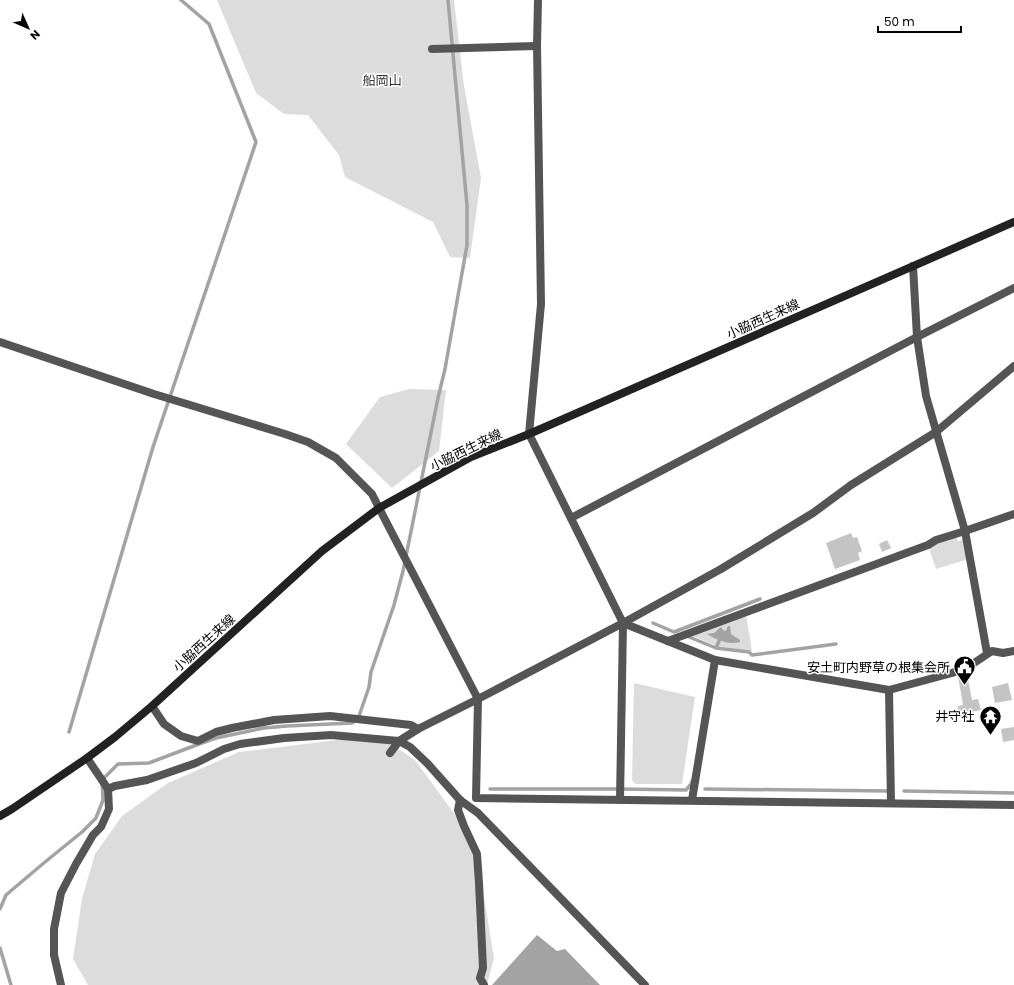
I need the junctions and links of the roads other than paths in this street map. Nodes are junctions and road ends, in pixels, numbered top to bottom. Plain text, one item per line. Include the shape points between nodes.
1 (538, 0) edge
2 (537, 46) junction
3 (432, 49) dead end
4 (1014, 222) edge
5 (913, 266) junction
6 (1014, 288) edge
7 (917, 337) junction
8 (0, 342) edge
9 (1014, 366) edge
10 (936, 432) junction
11 (529, 434) junction
12 (379, 508) junction
13 (1014, 514) edge
14 (571, 518) junction
15 (965, 531) junction
16 (623, 623) junction
17 (668, 641) junction
18 (1014, 650) edge
19 (987, 653) junction
20 (715, 660) junction
21 (889, 690) junction
22 (478, 699) junction
23 (152, 706) junction
24 (418, 729) junction
25 (399, 741) junction
26 (390, 753) dead end
27 (87, 758) junction
28 (108, 789) junction
29 (476, 798) junction
30 (460, 800) junction
31 (620, 800) junction
32 (692, 800) junction
33 (890, 803) junction
34 (1014, 805) edge
35 (0, 816) edge
36 (61, 985) edge
37 (484, 985) edge
38 (644, 985) edge

1 - 2 street
2 - 3 street
2 - 11 street via 541,304
4 - 5 main road, 小脇西生来線
5 - 7 street
5 - 11 main road, 小脇西生来線
6 - 7 street
7 - 10 street via 926,396
7 - 14 street
8 - 12 street via 308,442 336,458 372,494
9 - 10 street
10 - 15 street
10 - 16 street via 851,485 800,521 721,569
11 - 12 main road, 小脇西生来線 via 471,457
11 - 14 street
12 - 22 street
12 - 23 main road, 小脇西生来線 via 322,551
13 - 15 street
14 - 16 street
15 - 17 street
15 - 19 street
16 - 17 street
16 - 22 street
16 - 31 street
17 - 20 street
18 - 19 street
19 - 21 street via 971,665 952,673
20 - 21 street
20 - 32 street
21 - 33 street
22 - 24 street
22 - 29 street
23 - 24 street via 164,724 181,736 198,740 216,732 274,720 330,716 411,725
23 - 27 main road, 小脇西生来線
24 - 25 street
25 - 26 street
25 - 28 street via 331,735 240,744 147,780
25 - 30 street via 410,747 428,764
27 - 28 street
27 - 35 main road, 小脇西生来線
28 - 36 street via 110,809 61,893 54,929 54,955
29 - 30 street
29 - 31 street
30 - 37 street via 458,810 477,854 483,968 480,978
30 - 38 street via 478,813
31 - 32 street
32 - 33 street
33 - 34 street

